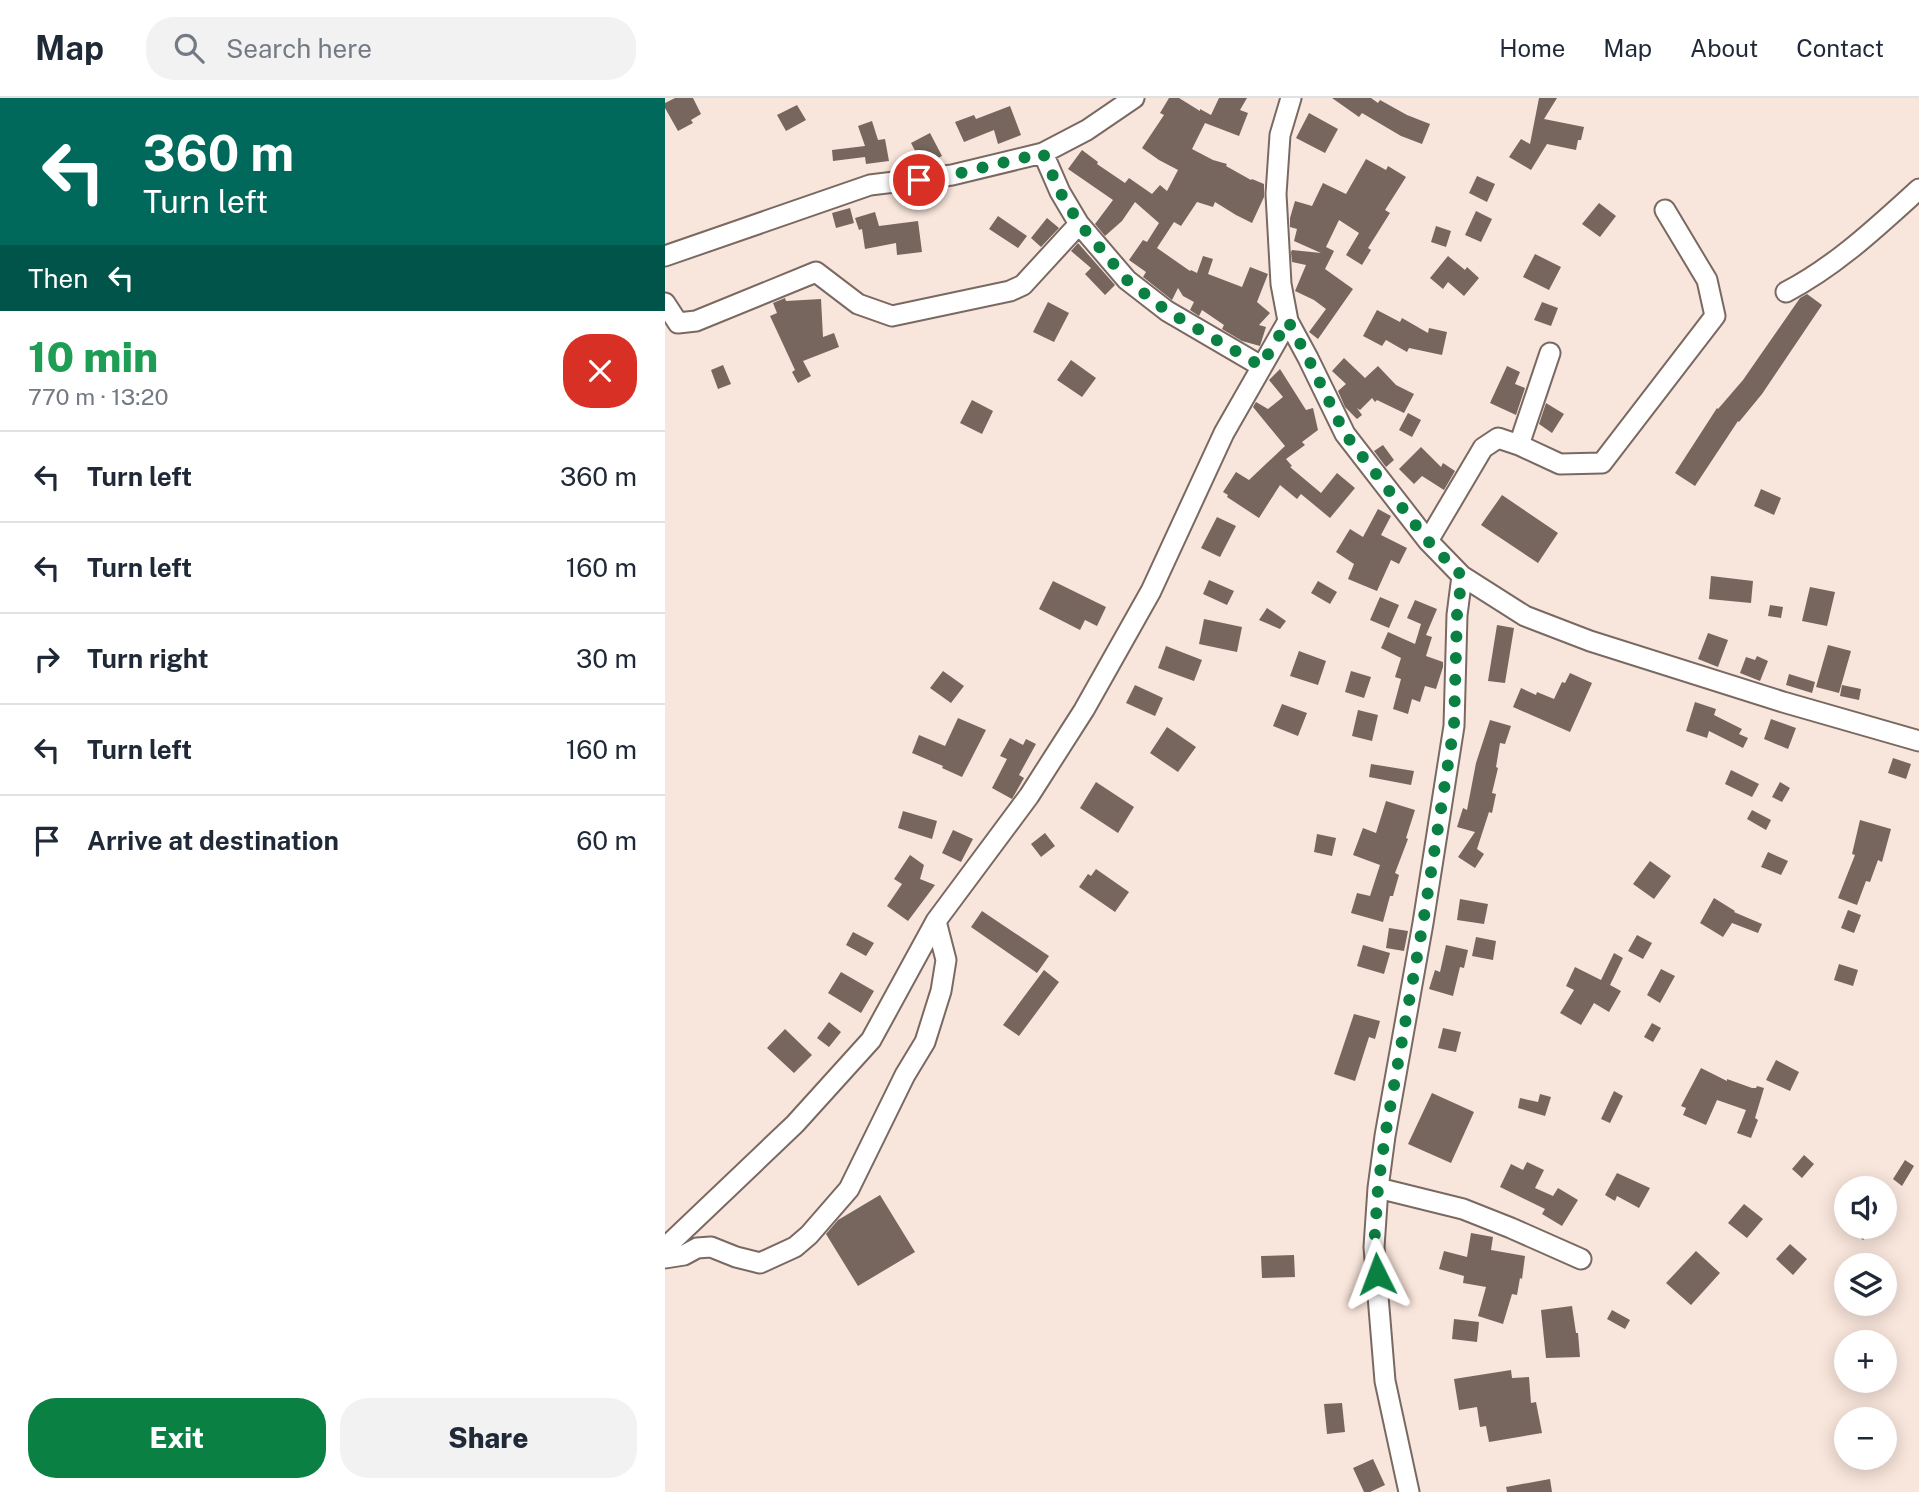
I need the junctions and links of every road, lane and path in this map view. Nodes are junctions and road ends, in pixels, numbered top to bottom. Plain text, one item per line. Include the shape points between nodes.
1 (1134, 98) edge
2 (1291, 98) edge
3 (1043, 153) junction
4 (1919, 189) edge
5 (1665, 210) dead end
6 (1079, 223) junction
7 (665, 256) edge
8 (1786, 292) dead end
9 (665, 303) edge
10 (1288, 321) junction
11 (1550, 353) dead end
12 (1261, 366) junction
13 (1519, 445) junction
14 (1428, 541) junction
15 (1462, 576) junction
16 (1919, 741) edge
17 (936, 921) junction
18 (1378, 1188) junction
19 (665, 1248) edge
20 (665, 1258) edge
21 (1581, 1259) dead end
22 (1409, 1492) edge

1 - 3 street
2 - 10 street via 1280,135 1276,194
3 - 6 street
3 - 7 street via 952,175 870,185
4 - 8 street via 1813,278
5 - 13 street via 1707,280 1715,316 1602,463 1560,464
6 - 9 street via 1023,285 892,316 858,304 816,272 696,321 678,323
6 - 12 street via 1137,288
10 - 12 street
10 - 14 street via 1345,434
11 - 13 street
12 - 17 street via 1224,433 1151,591 1084,710 1029,796
13 - 14 street via 1498,438 1483,448
14 - 15 street
15 - 16 street via 1525,616 1590,641
15 - 18 street via 1454,726
17 - 19 street via 871,1040 795,1124
17 - 20 street via 946,960 925,1042 849,1189 795,1247 759,1263 711,1247
18 - 21 street via 1463,1209
18 - 22 street via 1374,1247 1385,1381

